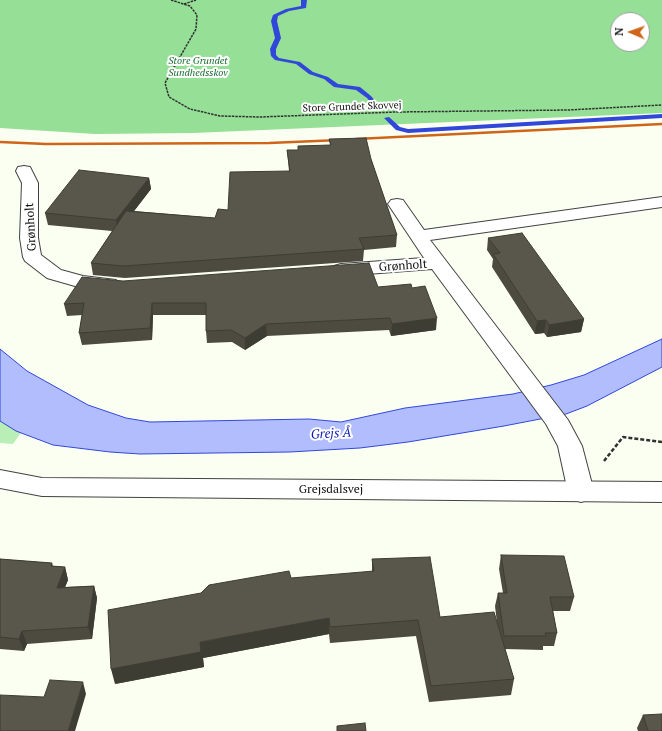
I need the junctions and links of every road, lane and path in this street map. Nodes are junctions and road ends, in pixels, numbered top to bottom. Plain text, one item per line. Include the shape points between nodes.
1 (171, 0) edge
2 (196, 0) edge
3 (184, 4) junction
4 (662, 105) edge
5 (24, 171) dead end
6 (662, 202) edge
7 (397, 204) dead end
8 (418, 236) junction
9 (437, 263) junction
10 (321, 272) edge
11 (125, 285) edge
12 (662, 442) edge
13 (0, 479) edge
14 (581, 492) junction
15 (662, 492) edge

1 - 3 path, Store Grundet Skovvej
2 - 3 path
3 - 4 path, Store Grundet Skovvej via 190,6 197,15 196,29 165,83 169,97 190,109 220,116 490,112
5 - 11 street, Grønholt via 30,183 29,238 32,257 54,274 82,282
6 - 8 street
7 - 8 street, Grønholt
8 - 9 street, Grønholt
9 - 10 street, Grønholt
9 - 14 street, Grønholt via 556,420 570,446
12 - 14 path via 623,437
13 - 14 street, Grejsdalsvej via 42,487
14 - 15 street, Grejsdalsvej

